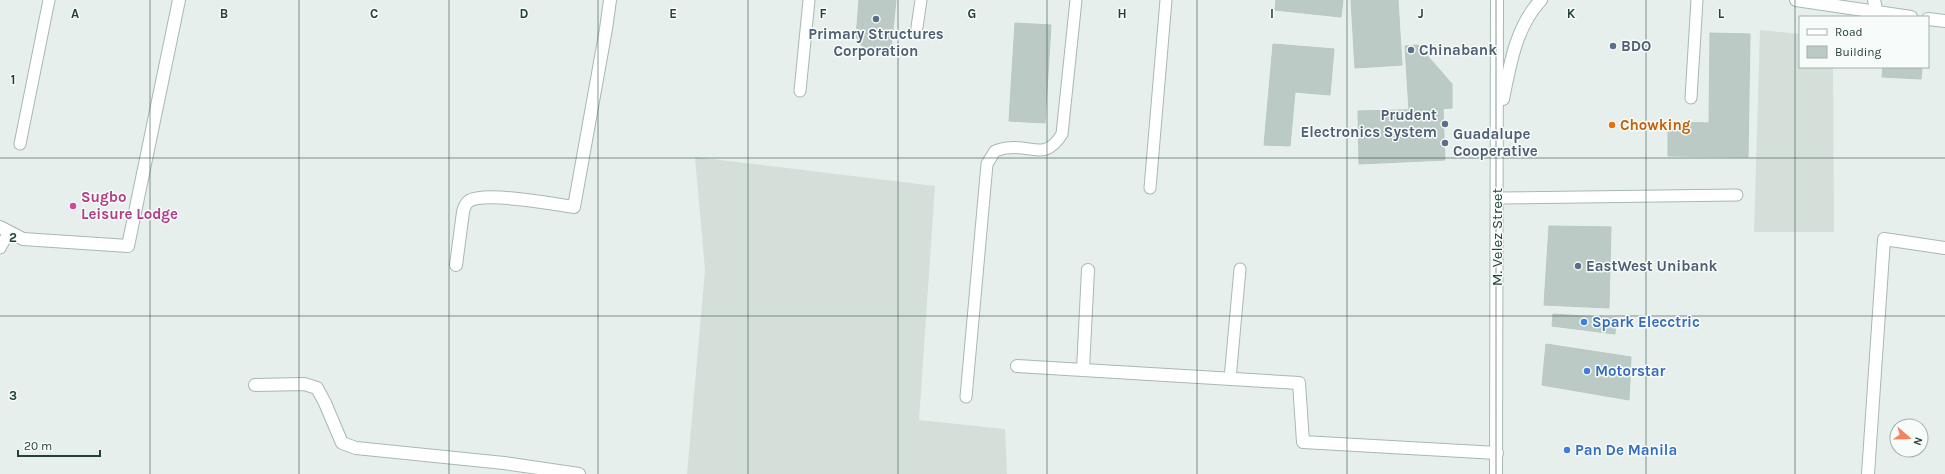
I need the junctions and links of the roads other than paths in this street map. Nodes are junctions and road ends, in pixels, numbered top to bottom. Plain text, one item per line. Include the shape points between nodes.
1 (49, 0) edge
2 (179, 0) edge
3 (610, 0) edge
4 (810, 0) edge
5 (921, 0) edge
6 (1076, 0) edge
7 (1166, 0) edge
8 (1497, 0) edge
9 (1541, 0) edge
10 (1697, 0) edge
11 (1796, 0) edge
12 (1874, 0) edge
13 (1877, 13) junction
14 (1902, 16) edge
15 (1929, 19) edge
16 (1945, 21) edge
17 (917, 27) dead end
18 (800, 91) dead end
19 (1691, 98) dead end
20 (1498, 124) junction
21 (20, 144) dead end
22 (1150, 188) dead end
23 (1737, 195) dead end
24 (1497, 198) junction
25 (4, 229) edge
26 (0, 248) edge
27 (1945, 248) edge
28 (456, 265) dead end
29 (1240, 269) dead end
30 (1088, 270) dead end
31 (1017, 366) dead end
32 (1084, 369) junction
33 (1230, 379) junction
34 (255, 385) dead end
35 (966, 397) dead end
36 (1497, 453) junction
37 (579, 474) edge
38 (1496, 474) edge
39 (1868, 474) edge

1 - 21 lane
2 - 25 street via 128,246 23,238
3 - 28 street via 574,207 486,197 470,200 463,212
4 - 18 lane
5 - 17 lane
6 - 35 lane via 1062,134 1056,144 1040,150 1008,147 995,152 987,164
7 - 22 lane
8 - 20 street, M. Velez Street
9 - 20 street via 1526,21 1517,41
10 - 19 lane
11 - 13 street
12 - 13 street
13 - 14 street
15 - 16 street
20 - 24 street, M. Velez Street
23 - 24 lane
24 - 36 street, M. Velez Street
25 - 26 lane
27 - 39 street via 1884,239
29 - 33 lane
30 - 32 street
31 - 32 street
32 - 33 street
33 - 36 street via 1299,383 1303,442
34 - 37 street via 304,384 317,388 342,443 356,448 504,463
36 - 38 street, M. Velez Street

